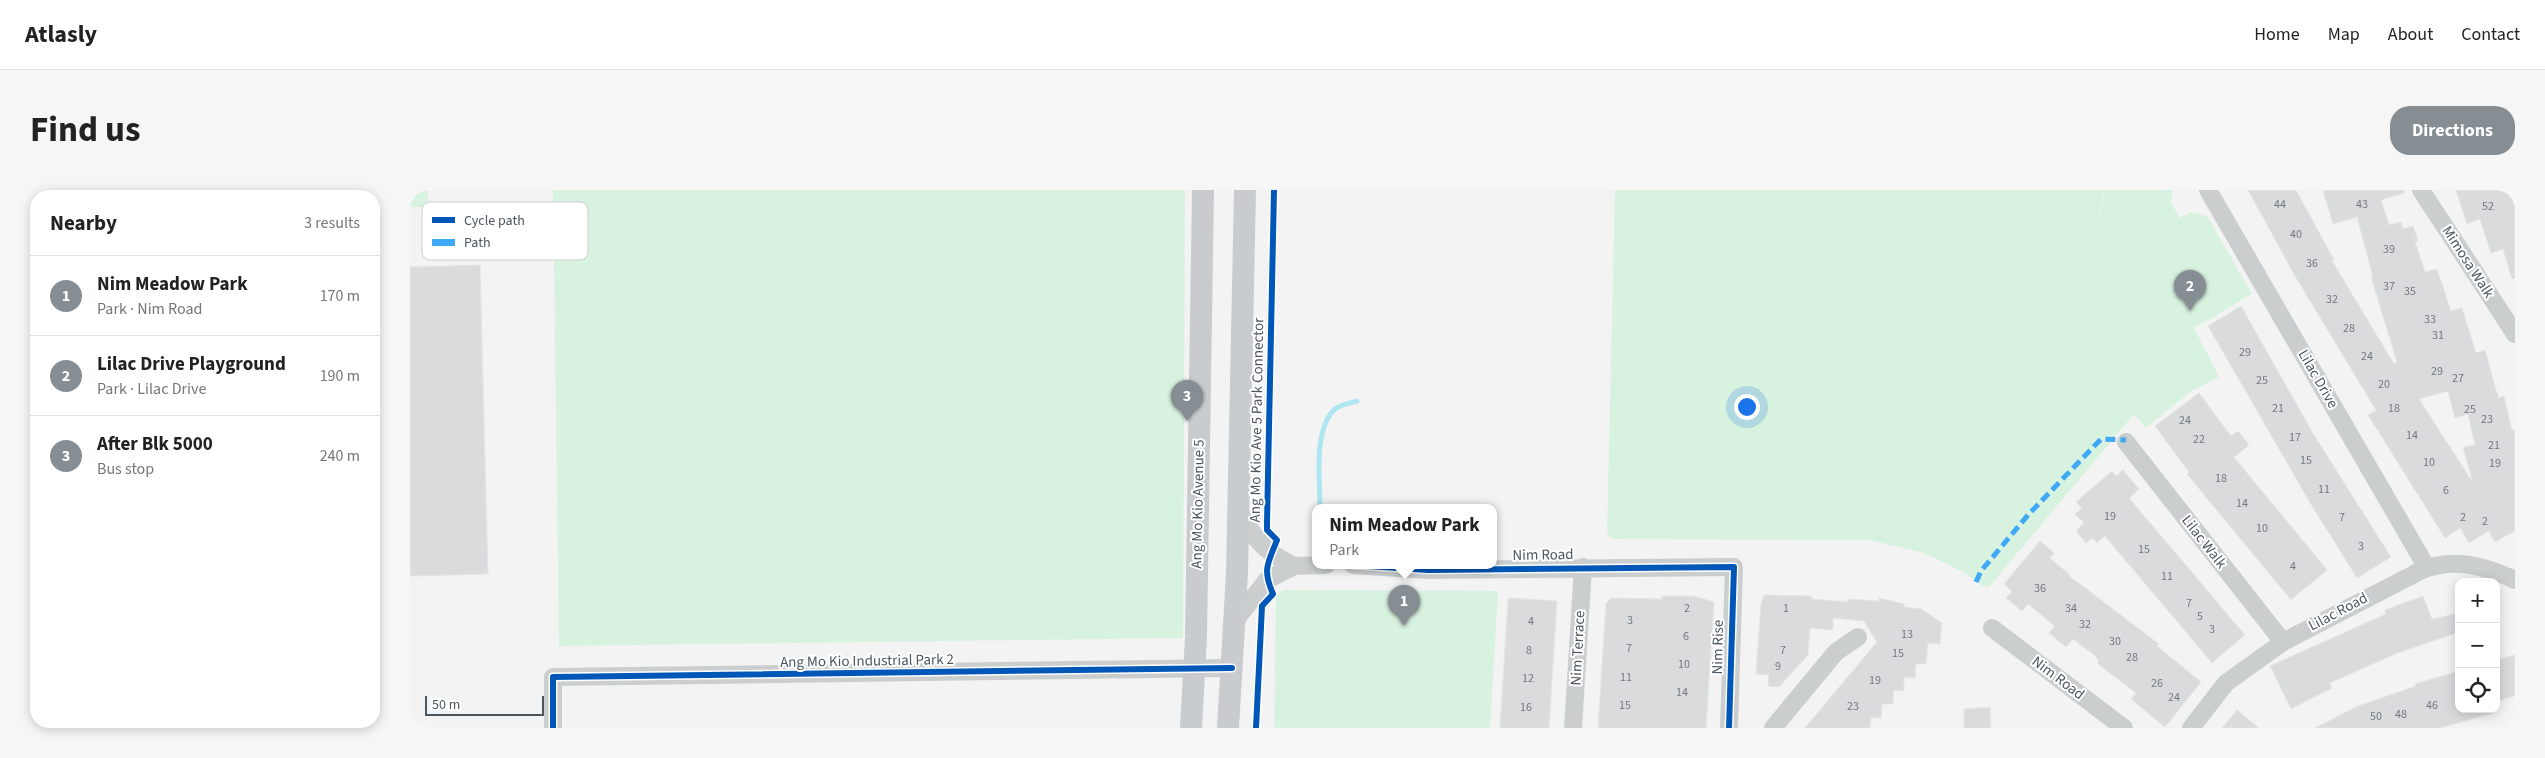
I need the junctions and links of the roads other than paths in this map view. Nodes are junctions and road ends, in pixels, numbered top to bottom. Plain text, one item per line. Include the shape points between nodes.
1 (1203, 190) edge
2 (1245, 190) edge
3 (2208, 190) edge
4 (2421, 190) edge
5 (2515, 334) edge
6 (2126, 442) dead end
7 (1238, 508) junction
8 (1312, 565) edge
9 (1294, 566) junction
10 (1583, 567) junction
11 (1734, 567) joint
12 (2427, 568) junction
13 (1413, 569) edge
14 (1480, 569) edge
15 (1497, 569) edge
16 (2515, 580) edge
17 (1234, 622) junction
18 (1992, 628) dead end
19 (1858, 637) dead end
20 (2282, 642) junction
21 (1195, 668) junction
22 (1232, 668) junction
23 (552, 728) edge
24 (1191, 728) edge
25 (1228, 728) edge
26 (1573, 728) edge
27 (1729, 728) edge
28 (1773, 728) edge
29 (2124, 728) edge
30 (2191, 728) edge

1 - 21 main road, Ang Mo Kio Avenue 5
2 - 7 main road
3 - 12 street, Lilac Drive
4 - 5 street, Mimosa Walk
6 - 20 street, Lilac Walk
7 - 9 street via 1256,539 1271,555
7 - 17 main road
8 - 9 street
9 - 17 street via 1267,580
10 - 11 street, Nim Road
10 - 15 street, Nim Road
10 - 26 street, Nim Terrace
11 - 27 street, Nim Rise
12 - 16 street, Lilac Road via 2479,565
12 - 20 street, Lilac Road
13 - 14 street, Nim Road
17 - 22 main road
18 - 29 street, Nim Road
19 - 28 street via 1836,652
20 - 30 street, Lilac Road via 2226,683
21 - 22 street, Ang Mo Kio Industrial Park 2
21 - 23 street, Ang Mo Kio Industrial Park 2 via 553,677
21 - 24 main road, Ang Mo Kio Avenue 5
22 - 25 main road

